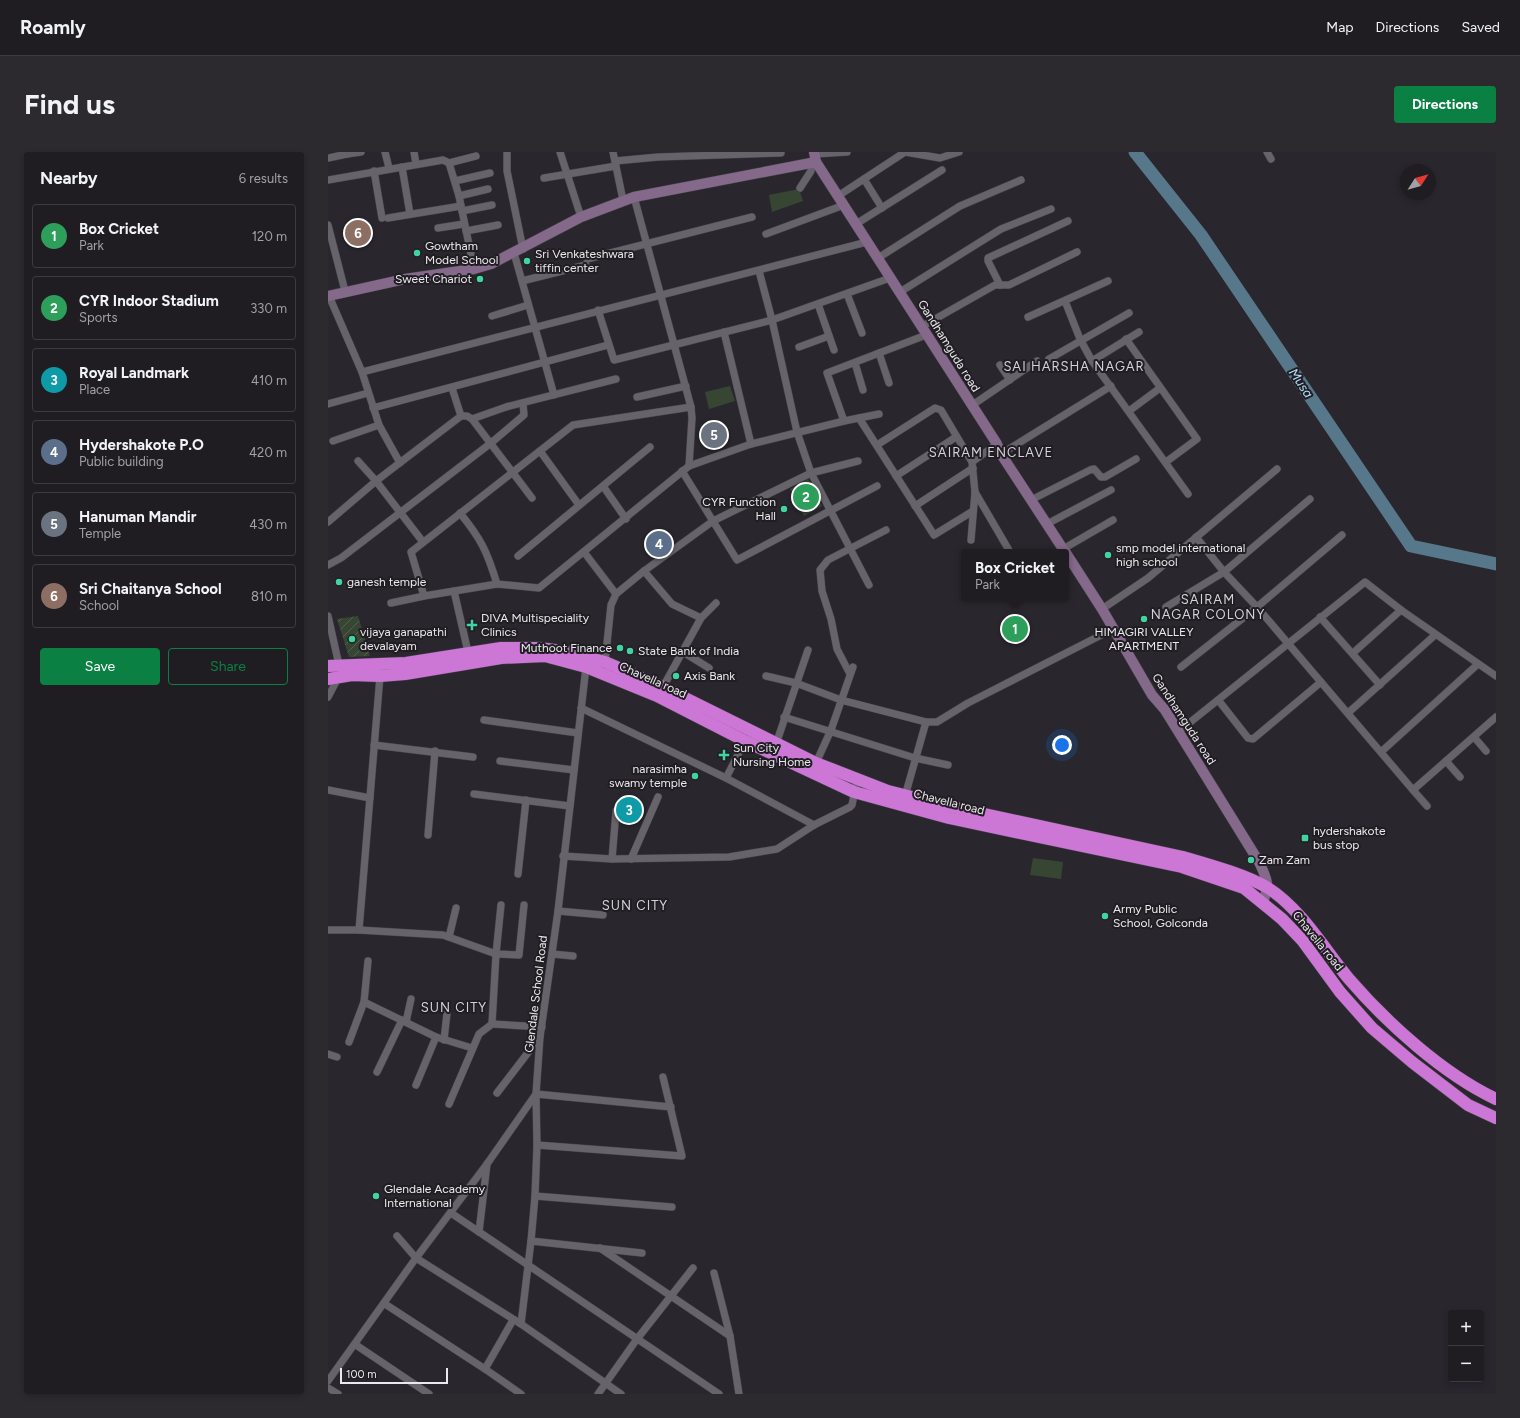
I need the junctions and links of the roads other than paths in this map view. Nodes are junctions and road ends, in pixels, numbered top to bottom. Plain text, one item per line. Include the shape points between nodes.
1 (361, 152) edge
2 (385, 152) edge
3 (414, 152) edge
4 (442, 152) edge
5 (507, 152) edge
6 (560, 152) edge
7 (614, 152) edge
8 (847, 152) edge
9 (905, 152) edge
10 (959, 152) edge
11 (1267, 152) edge
12 (347, 153) edge
13 (781, 153) dead end
14 (694, 154) edge
15 (719, 154) edge
16 (476, 156) dead end
17 (814, 157) edge
18 (328, 158) edge
19 (1271, 159) dead end
20 (446, 161) junction
21 (616, 163) junction
22 (416, 164) junction
23 (402, 167) junction
24 (389, 168) junction
25 (942, 170) dead end
26 (374, 171) junction
27 (490, 173) dead end
28 (567, 174) junction
29 (544, 178) dead end
30 (864, 179) junction
31 (328, 180) edge
32 (1022, 180) dead end
33 (455, 181) junction
34 (800, 188) dead end
35 (488, 189) dead end
36 (459, 196) junction
37 (838, 196) junction
38 (634, 197) junction
39 (623, 200) junction
40 (492, 205) dead end
41 (844, 205) junction
42 (882, 208) junction
43 (461, 209) junction
44 (1051, 209) dead end
45 (410, 214) junction
46 (752, 216) dead end
47 (581, 217) junction
48 (1068, 222) dead end
49 (464, 224) junction
50 (856, 224) junction
51 (328, 225) edge
52 (498, 225) dead end
53 (438, 228) dead end
54 (466, 231) junction
55 (766, 234) dead end
56 (867, 242) junction
57 (647, 244) junction
58 (331, 251) edge
59 (518, 251) junction
60 (1077, 252) dead end
61 (878, 258) junction
62 (474, 269) junction
63 (759, 271) junction
64 (890, 278) junction
65 (522, 281) junction
66 (1108, 281) dead end
67 (1000, 285) junction
68 (345, 291) junction
69 (900, 292) junction
70 (660, 294) junction
71 (847, 294) junction
72 (329, 296) edge
73 (1065, 301) junction
74 (528, 304) junction
75 (818, 304) junction
76 (598, 310) junction
77 (1129, 313) dead end
78 (492, 316) dead end
79 (1028, 317) dead end
80 (772, 320) junction
81 (534, 327) junction
82 (923, 331) junction
83 (724, 332) junction
84 (1139, 332) dead end
85 (862, 333) dead end
86 (829, 336) junction
87 (1080, 339) junction
88 (1126, 339) junction
89 (675, 344) junction
90 (608, 345) junction
91 (799, 347) dead end
92 (834, 350) dead end
93 (879, 353) junction
94 (1049, 359) dead end
95 (1037, 361) dead end
96 (1092, 361) junction
97 (545, 363) junction
98 (854, 363) junction
99 (1000, 365) dead end
100 (362, 372) junction
101 (616, 379) dead end
102 (1010, 380) junction
103 (889, 383) dead end
104 (686, 386) junction
105 (1111, 386) junction
106 (452, 388) junction
107 (1160, 388) junction
108 (863, 390) dead end
109 (368, 393) junction
110 (554, 395) junction
111 (637, 397) dead end
112 (523, 403) junction
113 (328, 404) edge
114 (971, 406) junction
115 (691, 407) junction
116 (372, 408) junction
117 (1129, 411) junction
118 (879, 414) dead end
119 (461, 416) junction
120 (859, 418) junction
121 (472, 419) junction
122 (844, 421) junction
123 (379, 425) junction
124 (797, 432) junction
125 (956, 437) junction
126 (333, 441) dead end
127 (491, 443) junction
128 (751, 444) junction
129 (997, 444) junction
130 (877, 445) junction
131 (650, 447) dead end
132 (540, 451) junction
133 (1001, 454) junction
134 (1136, 460) dead end
135 (858, 461) dead end
136 (358, 462) dead end
137 (1166, 462) junction
138 (400, 463) junction
139 (973, 465) junction
140 (689, 466) junction
141 (1277, 469) dead end
142 (682, 471) junction
143 (513, 472) junction
144 (811, 473) junction
145 (896, 476) junction
146 (376, 481) junction
147 (603, 486) junction
148 (877, 486) dead end
149 (1111, 490) dead end
150 (975, 492) junction
151 (1188, 494) dead end
152 (532, 498) dead end
153 (1310, 499) dead end
154 (1031, 500) junction
155 (579, 505) junction
156 (916, 506) junction
157 (830, 511) junction
158 (973, 511) junction
159 (400, 512) junction
160 (460, 513) junction
161 (626, 519) junction
162 (1113, 520) dead end
163 (713, 521) junction
164 (328, 522) edge
165 (1047, 524) junction
166 (886, 530) dead end
167 (1342, 535) dead end
168 (1196, 537) junction
169 (971, 540) dead end
170 (423, 542) junction
171 (851, 549) junction
172 (1008, 549) edge
173 (1064, 549) edge
174 (1068, 549) edge
175 (584, 552) junction
176 (518, 556) dead end
177 (1069, 557) edge
178 (328, 566) edge
179 (644, 571) junction
180 (1224, 572) junction
181 (497, 584) junction
182 (869, 585) dead end
183 (454, 591) junction
184 (616, 594) junction
185 (424, 596) junction
186 (391, 603) dead end
187 (716, 603) dead end
188 (1166, 607) dead end
189 (1257, 607) junction
190 (1102, 609) junction
191 (1401, 610) junction
192 (328, 616) edge
193 (1320, 617) junction
194 (701, 618) junction
195 (1113, 630) junction
196 (1435, 635) junction
197 (1288, 644) junction
198 (808, 650) dead end
199 (468, 652) junction
200 (682, 652) junction
201 (1353, 653) junction
202 (605, 662) junction
203 (1478, 664) junction
204 (334, 665) edge
205 (853, 666) dead end
206 (586, 668) junction
207 (709, 668) dead end
208 (1181, 668) dead end
209 (850, 674) junction
210 (380, 676) junction
211 (766, 676) dead end
212 (1496, 676) edge
213 (333, 679) edge
214 (1321, 682) junction
215 (796, 683) junction
216 (1380, 685) junction
217 (663, 687) junction
218 (328, 697) edge
219 (841, 700) junction
220 (1219, 701) junction
221 (581, 708) junction
222 (1348, 713) junction
223 (784, 716) junction
224 (1496, 717) edge
225 (484, 720) dead end
226 (926, 722) junction
227 (831, 730) junction
228 (1178, 732) junction
229 (578, 733) junction
230 (1474, 737) junction
231 (745, 741) junction
232 (374, 744) junction
233 (776, 744) junction
234 (435, 751) junction
235 (1486, 751) dead end
236 (1381, 752) junction
237 (473, 757) dead end
238 (915, 758) junction
239 (500, 761) dead end
240 (1446, 761) junction
241 (816, 763) junction
242 (948, 765) dead end
243 (574, 770) junction
244 (1460, 777) dead end
245 (726, 778) junction
246 (857, 780) junction
247 (328, 790) edge
248 (1413, 790) junction
249 (854, 792) junction
250 (474, 794) dead end
251 (905, 796) junction
252 (658, 797) dead end
253 (370, 798) junction
254 (526, 800) junction
255 (570, 806) junction
256 (1427, 806) dead end
257 (616, 811) dead end
258 (814, 826) junction
259 (428, 835) dead end
260 (563, 856) junction
261 (612, 859) junction
262 (631, 859) junction
263 (518, 874) dead end
264 (1268, 888) junction
265 (1263, 902) junction
266 (502, 905) dead end
267 (524, 905) dead end
268 (456, 908) dead end
269 (558, 911) junction
270 (603, 915) dead end
271 (328, 930) edge
272 (359, 930) junction
273 (449, 937) junction
274 (496, 954) junction
275 (552, 954) junction
276 (573, 956) dead end
277 (368, 961) dead end
278 (411, 999) dead end
279 (364, 1002) junction
280 (447, 1013) dead end
281 (404, 1021) junction
282 (492, 1024) junction
283 (542, 1027) junction
284 (436, 1037) junction
285 (540, 1037) junction
286 (444, 1040) junction
287 (349, 1042) dead end
288 (472, 1048) junction
289 (328, 1054) edge
290 (337, 1057) dead end
291 (377, 1072) dead end
292 (663, 1077) dead end
293 (416, 1084) dead end
294 (497, 1093) dead end
295 (536, 1094) junction
296 (1496, 1099) edge
297 (449, 1104) dead end
298 (670, 1107) junction
299 (1496, 1118) edge
300 (537, 1145) junction
301 (487, 1164) junction
302 (535, 1196) junction
303 (672, 1207) dead end
304 (451, 1212) junction
305 (479, 1232) junction
306 (397, 1236) dead end
307 (531, 1241) junction
308 (600, 1248) junction
309 (642, 1253) dead end
310 (416, 1258) junction
311 (528, 1265) junction
312 (693, 1268) dead end
313 (714, 1274) dead end
314 (671, 1296) junction
315 (385, 1304) junction
316 (513, 1320) junction
317 (521, 1324) junction
318 (730, 1336) junction
319 (637, 1339) junction
320 (356, 1344) junction
321 (485, 1370) junction
322 (328, 1381) edge
323 (605, 1384) junction
324 (328, 1388) edge
325 (338, 1394) edge
326 (429, 1394) edge
327 (521, 1394) edge
328 (598, 1394) edge
329 (622, 1394) edge
330 (719, 1394) edge
331 (739, 1394) edge

1 - 12 street
2 - 24 street
3 - 22 street
4 - 20 street
5 - 59 street via 507,171
6 - 28 street
7 - 21 street
8 - 17 street
9 - 10 street via 940,158
9 - 30 street
11 - 19 street
12 - 18 street
13 - 15 street
14 - 15 street
14 - 21 street
16 - 20 street
17 - 34 street via 811,171
17 - 37 street, Gandhamguda road
17 - 38 street
20 - 22 street
20 - 33 street
21 - 28 street
21 - 39 street
22 - 23 street
23 - 24 street
23 - 45 street
24 - 26 street
25 - 42 street
26 - 31 street
26 - 45 street via 385,218
27 - 33 street
28 - 29 street
28 - 47 street
30 - 37 street
30 - 42 street
32 - 61 street via 960,206
33 - 36 street
35 - 36 street
36 - 43 street
37 - 41 street, Gandhamguda road
38 - 39 street
38 - 57 street
39 - 47 street
40 - 43 street
41 - 50 street, Gandhamguda road
41 - 55 street
42 - 50 street
43 - 45 street
43 - 49 street
44 - 69 street via 1001,229
46 - 57 street
47 - 59 street
48 - 67 street via 988,258
49 - 53 street
49 - 54 street
50 - 56 street, Gandhamguda road
51 - 58 street
52 - 54 street
54 - 62 street
56 - 61 street, Gandhamguda road
56 - 63 street
57 - 65 street
57 - 70 street
58 - 68 street
59 - 62 street
59 - 65 street
60 - 67 street via 1009,285
61 - 64 street, Gandhamguda road
62 - 68 street
63 - 70 street
63 - 80 street
64 - 69 street, Gandhamguda road
64 - 71 street
65 - 74 street
66 - 73 street
67 - 82 street via 995,285
68 - 72 street
69 - 82 street, Gandhamguda road
70 - 76 street
70 - 89 street
71 - 75 street
71 - 85 street
72 - 100 street
73 - 79 street
73 - 87 street
74 - 78 street
74 - 81 street
75 - 80 street
75 - 86 street
76 - 81 street
76 - 90 street
77 - 87 street
80 - 83 street
80 - 124 street
81 - 97 street
81 - 100 street
82 - 93 street
82 - 114 street, Gandhamguda road
83 - 89 street
83 - 128 street
84 - 88 street
86 - 91 street
86 - 92 street
87 - 94 street
87 - 96 street
88 - 96 street
88 - 107 street
89 - 90 street via 614,360
89 - 104 street
90 - 97 street
93 - 98 street
93 - 103 street
95 - 102 street
96 - 105 street
97 - 106 street
97 - 110 street
98 - 108 street
98 - 122 street via 827,373
99 - 102 street
100 - 109 street
101 - 110 street
102 - 114 street
104 - 111 street
104 - 115 street
105 - 117 street
105 - 133 street
106 - 116 street
106 - 119 street
107 - 117 street
107 - 137 street via 1197,439
109 - 113 street
109 - 116 street
110 - 112 street
112 - 121 street
112 - 127 street via 524,415
114 - 129 street, Gandhamguda road
115 - 132 street via 572,425
115 - 140 street
116 - 123 street
117 - 137 street
118 - 120 street
119 - 121 street
119 - 138 street
120 - 122 street
120 - 130 street
121 - 127 street
122 - 124 street
123 - 126 street
123 - 138 street
124 - 128 street
124 - 144 street
125 - 130 street via 938,408
125 - 139 street
125 - 145 street
127 - 143 street
127 - 159 street
128 - 140 street
129 - 133 street, Gandhamguda road
129 - 139 street
130 - 145 street
131 - 147 street
132 - 143 street
132 - 155 street
133 - 154 street, Gandhamguda road
134 - 154 street via 1105,477 1101,477 1094,469 1090,470
135 - 144 street
136 - 146 street
137 - 151 street
138 - 146 street
139 - 150 street
139 - 156 street
140 - 142 street
141 - 168 street
142 - 161 street
142 - 163 street
143 - 152 street
143 - 160 street
144 - 157 street
144 - 163 street
145 - 156 street
146 - 159 street
146 - 164 street
147 - 155 street
147 - 161 street
148 - 157 street
149 - 165 street
150 - 158 street
150 - 172 street
153 - 180 street
154 - 165 street, Gandhamguda road
155 - 176 street
156 - 158 street via 934,535
157 - 163 street via 737,560
157 - 171 street
158 - 169 street
159 - 170 street
159 - 178 street
160 - 170 street
160 - 181 street via 480,538
161 - 175 street
162 - 174 street
163 - 179 street
165 - 173 street, Gandhamguda road
166 - 171 street
167 - 189 street
168 - 180 street
168 - 190 street via 1148,578
170 - 185 street via 411,552
171 - 182 street
171 - 209 street via 828,560 820,570 822,591 837,649
175 - 181 street via 539,588
175 - 184 street
177 - 190 street, Gandhamguda road
179 - 184 street
179 - 194 street via 672,604
180 - 188 street
180 - 189 street
181 - 183 street
183 - 185 street
183 - 199 street
184 - 202 street via 612,606
185 - 186 street
187 - 194 street
189 - 197 street
189 - 208 street
190 - 195 street, Gandhamguda road
191 - 193 street via 1365,582
191 - 196 street
191 - 201 street
192 - 204 street
193 - 197 street
193 - 201 street
194 - 200 street
195 - 226 street via 968,703 937,722
195 - 228 street, Gandhamguda road via 1152,695 1165,710
196 - 203 street
196 - 216 street
197 - 214 street
197 - 220 street
198 - 215 street
199 - 202 highway, Chavella road via 501,648 540,648
199 - 204 highway, Chavella road via 406,662
200 - 207 street
200 - 217 street
201 - 216 street
202 - 217 highway, Chavella road
203 - 212 street
203 - 236 street
205 - 209 street
206 - 210 highway, Chavella road via 545,656 500,658
206 - 221 street, Glendale School Road
206 - 231 highway, Chavella road via 657,696
209 - 219 street
210 - 213 highway, Chavella road via 352,675
210 - 232 street
211 - 215 street
213 - 218 street
214 - 220 street via 1253,739 1248,738
214 - 222 street
215 - 219 street
215 - 223 street
216 - 222 street
217 - 233 highway, Chavella road
219 - 226 street
219 - 227 street
220 - 228 street
221 - 229 street, Glendale School Road
221 - 245 street
222 - 236 street
223 - 227 street
223 - 233 street
224 - 230 street
225 - 229 street
226 - 238 street
227 - 238 street
227 - 241 street
228 - 264 street, Gandhamguda road via 1258,862
229 - 243 street, Glendale School Road
230 - 235 street
230 - 240 street
231 - 245 street
231 - 249 highway, Chavella road
232 - 234 street
232 - 253 street
233 - 241 highway, Chavella road
234 - 237 street
234 - 259 street
236 - 248 street
238 - 242 street
238 - 251 street
239 - 243 street
240 - 244 street
240 - 248 street
241 - 246 highway, Chavella road
243 - 255 street, Glendale School Road
245 - 258 street
246 - 249 street
246 - 251 highway, Chavella road
247 - 253 street
248 - 256 street
249 - 258 street via 850,807
249 - 265 highway, Chavella road via 949,818 1182,867 1244,888
250 - 254 street
251 - 264 highway, Chavella road via 1183,857 1217,867
252 - 262 street
253 - 272 street
254 - 255 street
254 - 263 street
255 - 260 street, Glendale School Road
257 - 261 street
258 - 262 street via 776,849 729,857
260 - 261 street
260 - 269 street, Glendale School Road
261 - 262 street
264 - 265 street
264 - 296 highway, Chavella road via 1294,911 1381,1014 1474,1089
265 - 299 highway, Chavella road via 1302,940 1340,992 1372,1028 1468,1105
266 - 274 street
267 - 274 street via 519,955
268 - 273 street
269 - 270 street
269 - 275 street, Glendale School Road
271 - 272 street
272 - 273 street via 443,934
273 - 274 street
274 - 282 street
275 - 276 street
275 - 283 street, Glendale School Road
277 - 279 street
278 - 281 street
279 - 281 street
279 - 287 street
280 - 286 street
281 - 284 street
281 - 291 street
282 - 283 street
282 - 288 street via 479,1034
283 - 285 street, Glendale School Road
284 - 286 street
284 - 293 street
285 - 294 street
285 - 295 street, Glendale School Road
286 - 288 street
288 - 297 street
289 - 290 street
292 - 298 street
295 - 298 street
295 - 300 street, Glendale School Road
295 - 301 street
298 - 300 street via 682,1156
300 - 302 street, Glendale School Road
301 - 304 street
301 - 305 street
302 - 303 street
302 - 307 street, Glendale School Road
304 - 305 street
304 - 310 street
305 - 311 street
306 - 310 street
307 - 308 street
307 - 311 street, Glendale School Road
308 - 309 street
308 - 314 street
310 - 315 street
310 - 316 street
311 - 317 street, Glendale School Road
311 - 319 street
312 - 314 street
313 - 318 street
314 - 318 street
314 - 319 street
315 - 320 street
315 - 321 street
316 - 317 street
316 - 321 street
317 - 323 street
318 - 331 street
319 - 323 street
319 - 330 street
320 - 322 street
320 - 326 street
321 - 327 street
323 - 328 street
323 - 329 street
324 - 325 street

